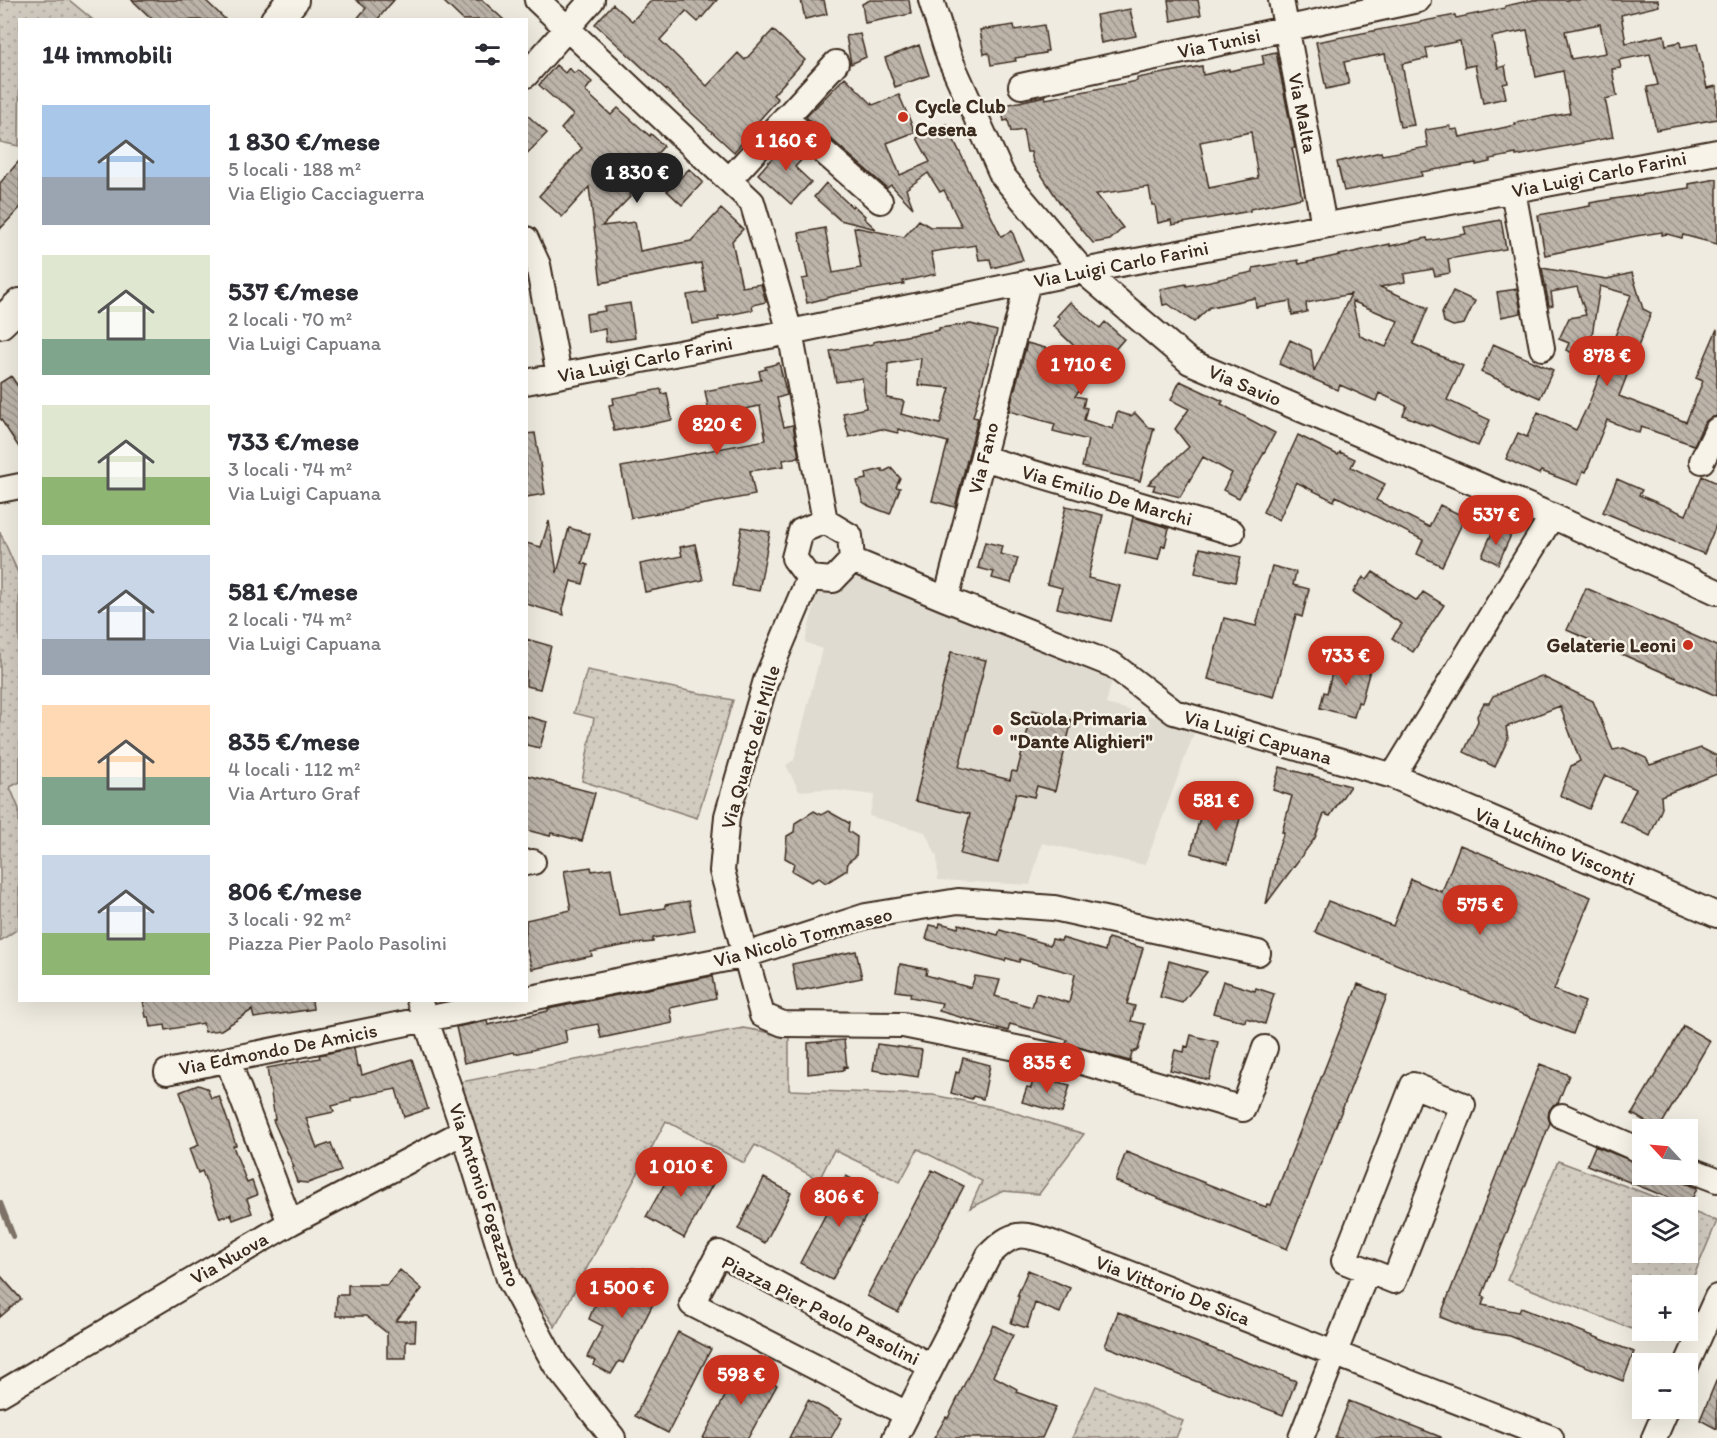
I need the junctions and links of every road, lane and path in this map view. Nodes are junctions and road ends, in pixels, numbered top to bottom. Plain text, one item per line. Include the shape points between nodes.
1 (293, 0) edge
2 (537, 0) edge
3 (592, 0) edge
4 (931, 0) edge
5 (1281, 0) edge
6 (1418, 0) edge
7 (278, 18) edge
8 (567, 28) junction
9 (1287, 28) junction
10 (836, 63) dead end
11 (528, 73) edge
12 (1021, 86) dead end
13 (785, 118) junction
14 (1717, 152) edge
15 (729, 180) junction
16 (1512, 191) junction
17 (880, 201) dead end
18 (1324, 225) junction
19 (528, 243) edge
20 (1083, 271) junction
21 (1028, 282) junction
22 (18, 306) edge
23 (0, 323) edge
24 (790, 332) junction
25 (1542, 348) dead end
26 (560, 375) junction
27 (528, 382) edge
28 (1717, 430) edge
29 (983, 458) junction
30 (1702, 461) dead end
31 (18, 486) edge
32 (0, 490) edge
33 (1552, 516) junction
34 (825, 521) junction
35 (1232, 532) dead end
36 (852, 560) junction
37 (809, 578) junction
38 (1714, 583) edge
39 (946, 599) junction
40 (1393, 776) junction
41 (1717, 915) edge
42 (1258, 953) dead end
43 (746, 955) junction
44 (528, 999) edge
45 (500, 1002) edge
46 (422, 1010) edge
47 (1265, 1048) dead end
48 (228, 1061) junction
49 (167, 1072) dead end
50 (1562, 1116) dead end
51 (463, 1132) junction
52 (1632, 1146) edge
53 (1698, 1172) edge
54 (1717, 1180) edge
55 (290, 1223) junction
56 (1367, 1271) junction
57 (1717, 1297) edge
58 (1335, 1353) junction
59 (1692, 1353) edge
60 (931, 1366) junction
61 (0, 1394) edge
62 (907, 1414) junction
63 (1662, 1419) edge
64 (613, 1438) edge
65 (895, 1438) edge
66 (1301, 1438) edge
67 (1551, 1438) edge
68 (1654, 1438) edge

1 - 7 main road
2 - 8 street
3 - 8 street
4 - 20 street, Via Savio via 949,57 1002,176
5 - 9 street, Via Malta
6 - 9 street, Via Tunisi
8 - 11 street
8 - 15 street
9 - 12 street, Via Tunisi
9 - 18 street, Via Malta
10 - 13 street
13 - 15 street
13 - 17 street
14 - 16 street, Via Luigi Carlo Farini
15 - 24 street via 752,202
16 - 18 street, Via Luigi Carlo Farini
16 - 25 street
18 - 20 street, Via Luigi Carlo Farini
19 - 26 street via 538,265
20 - 21 street, Via Luigi Carlo Farini
20 - 33 street, Via Savio via 1190,362
21 - 24 street, Via Luigi Carlo Farini
21 - 29 street, Via Fano
22 - 23 main road
24 - 26 street, Via Luigi Carlo Farini
24 - 34 street
26 - 27 street, Via Luigi Carlo Farini
28 - 30 street
29 - 35 street, Via Emilio De Marchi
29 - 39 street, Via Fano
31 - 32 street
33 - 38 street, Via Savio
33 - 40 street
34 - 36 street via 849,536
34 - 37 street via 801,531 794,558
36 - 37 street via 833,580
36 - 39 street, Via Luigi Capuana
37 - 43 street, Via Quarto dei Mille via 766,680 727,816 722,871
39 - 40 street, Via Luigi Capuana via 1113,664 1174,712
40 - 41 street, Via Luchino Visconti
42 - 43 street, Via Nicolò Tommaseo via 1054,908 958,901 866,916
43 - 44 street, Via Nicolò Tommaseo
43 - 47 street, Via Quarto dei Mille via 762,1015 783,1024 903,1024 1075,1060 1243,1109
45 - 46 street
46 - 48 street, Via Edmondo De Amicis
46 - 51 street, Via Antonio Fogazzaro
48 - 49 street, Via Edmondo De Amicis
48 - 55 street
50 - 52 street
51 - 55 street, Via Nuova
51 - 64 street, Via Antonio Fogazzaro via 509,1279 555,1364
53 - 54 street
55 - 61 street, Via Nuova
56 - 56 street via 1394,1281 1463,1105 1413,1085 1344,1262
56 - 58 street
57 - 59 street
58 - 60 street, Via Vittorio De Sica via 1052,1243 1017,1235 1003,1241 989,1255
58 - 66 street
58 - 67 street, Via Vittorio De Sica
60 - 62 street, Via Vittorio De Sica
60 - 62 street, Piazza Pier Paolo Pasolini via 719,1253 692,1304
62 - 65 street, Via Vittorio De Sica
63 - 68 street

